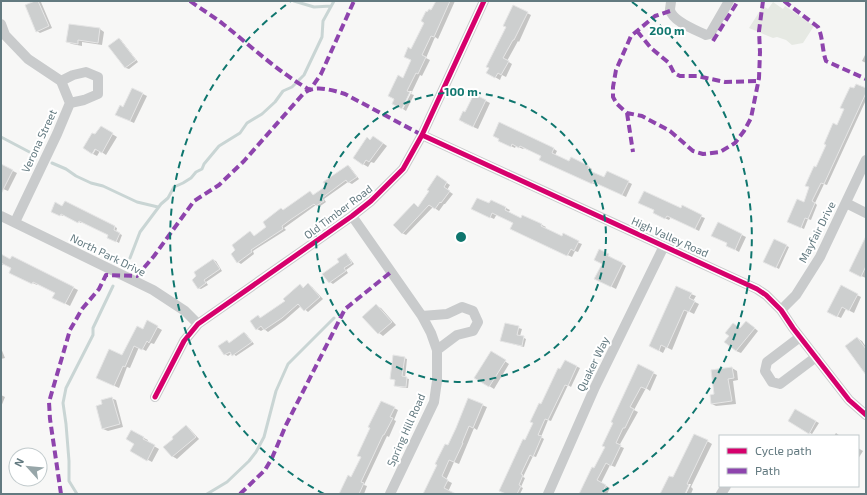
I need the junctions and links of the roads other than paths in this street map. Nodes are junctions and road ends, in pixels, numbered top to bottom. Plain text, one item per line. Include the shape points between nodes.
1 (484, 1) edge
2 (672, 1) edge
3 (729, 1) edge
4 (1, 24) edge
5 (61, 81) junction
6 (70, 103) junction
7 (422, 135) junction
8 (866, 160) edge
9 (846, 203) junction
10 (866, 213) edge
11 (1, 216) edge
12 (352, 216) junction
13 (14, 222) junction
14 (664, 246) junction
15 (781, 310) junction
16 (422, 316) junction
17 (198, 324) junction
18 (800, 337) junction
19 (436, 350) junction
20 (816, 357) junction
21 (155, 397) dead end
22 (866, 415) edge
23 (390, 494) edge
24 (548, 494) edge

1 - 7 street, Old Timber Road
2 - 3 street via 672,16 706,34 710,34
4 - 5 street via 5,35 28,59
5 - 6 street, Verona Street
5 - 6 street via 86,72 98,78 98,94
6 - 13 street, Verona Street
7 - 12 street, Old Timber Road via 403,169
7 - 14 street, High Valley Road
8 - 9 street, Mayfair Drive
9 - 10 street
9 - 15 street, Mayfair Drive via 820,257 796,295
11 - 13 street, North Park Drive
12 - 16 street, Spring Hill Road
12 - 17 street, Old Timber Road
13 - 17 street, North Park Drive via 152,290
14 - 15 street, High Valley Road via 757,289
14 - 24 street, Quaker Way via 595,387
15 - 18 street, High Valley Road
16 - 19 street, Spring Hill Road
16 - 19 street via 447,314 462,307 473,311 478,322 473,331 457,335
17 - 21 street, Old Timber Road via 184,341
18 - 20 street, High Valley Road
18 - 20 street via 767,362 765,371 772,382 780,384
19 - 23 street, Spring Hill Road via 437,381 434,402
20 - 22 street, High Valley Road via 849,400

